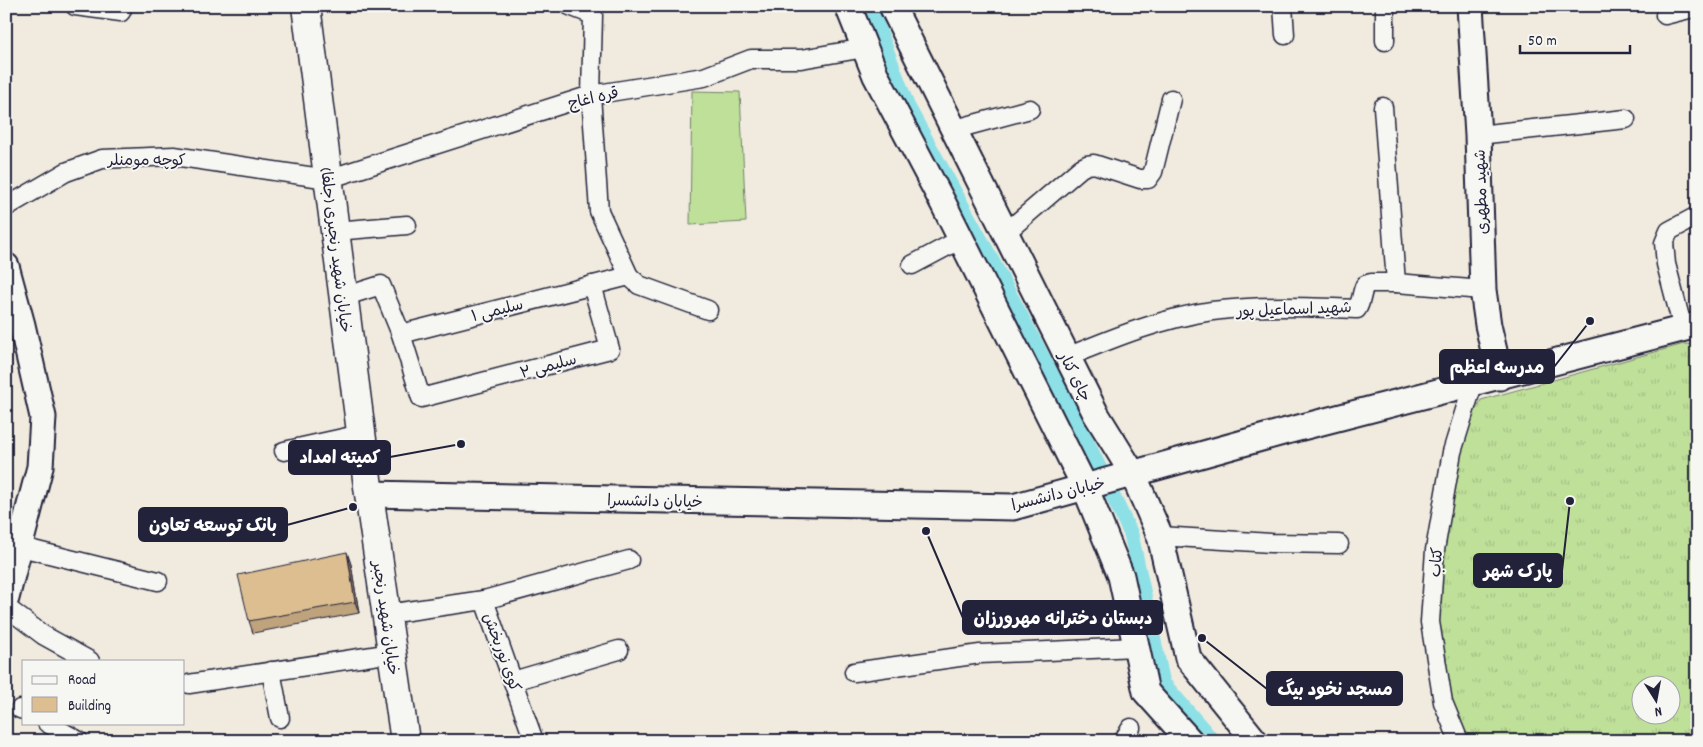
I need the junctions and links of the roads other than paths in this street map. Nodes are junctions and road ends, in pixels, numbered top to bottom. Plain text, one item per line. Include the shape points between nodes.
1 (75, 6) edge
2 (123, 6) edge
3 (306, 6) edge
4 (570, 6) edge
5 (848, 6) edge
6 (892, 6) edge
7 (1283, 6) edge
8 (1385, 6) edge
9 (1470, 6) edge
10 (1697, 7) edge
11 (1665, 15) dead end
12 (1284, 35) dead end
13 (1385, 41) dead end
14 (865, 48) junction
15 (591, 95) junction
16 (1171, 99) dead end
17 (1383, 107) dead end
18 (1030, 110) dead end
19 (1626, 119) dead end
20 (952, 130) junction
21 (1478, 135) junction
22 (328, 179) junction
23 (6, 208) edge
24 (1697, 216) edge
25 (407, 226) dead end
26 (335, 231) junction
27 (1004, 234) junction
28 (961, 239) junction
29 (912, 265) dead end
30 (6, 266) edge
31 (628, 276) junction
32 (1396, 283) junction
33 (592, 285) junction
34 (1483, 290) junction
35 (343, 298) junction
36 (708, 310) dead end
37 (1690, 327) edge
38 (401, 334) junction
39 (1067, 357) junction
40 (1500, 377) junction
41 (1473, 384) junction
42 (361, 434) junction
43 (284, 450) dead end
44 (1133, 474) junction
45 (1085, 487) junction
46 (369, 494) junction
47 (1160, 536) junction
48 (1339, 544) dead end
49 (15, 551) edge
50 (629, 560) dead end
51 (158, 581) dead end
52 (6, 598) edge
53 (484, 600) junction
54 (6, 607) edge
55 (387, 614) junction
56 (1136, 647) junction
57 (619, 650) dead end
58 (392, 653) junction
59 (88, 660) edge
60 (271, 671) junction
61 (854, 672) dead end
62 (513, 681) junction
63 (188, 684) dead end
64 (280, 718) dead end
65 (56, 732) edge
66 (79, 741) edge
67 (405, 741) edge
68 (534, 741) edge
69 (1190, 741) edge
70 (1255, 741) edge
71 (1459, 741) edge

1 - 2 street via 121,12
3 - 22 main road, خیابان شهید رنجبری (جلفا)
4 - 15 street via 593,15
5 - 14 street
6 - 20 street, چای کنار
7 - 12 street
8 - 13 street
9 - 21 street, شهید مطهری
10 - 11 street
14 - 15 street, قره اغاج via 801,59 751,59 704,77
14 - 28 street via 876,76
15 - 22 street, قره اغاج
15 - 31 street via 599,211
16 - 27 street via 1153,172 1148,179 1094,164 1087,165
17 - 32 street
18 - 20 street
19 - 21 street
20 - 27 street, چای کنار
21 - 34 street, شهید مطهری
22 - 23 street, کوچه مومنلر via 174,156 102,159 66,172
22 - 26 main road, خیابان شهید رنجبری (جلفا)
24 - 37 street via 1669,231 1664,243 1666,264
25 - 26 street
26 - 35 main road, خیابان شهید رنجبری (جلفا)
27 - 39 street, چای کنار
28 - 29 street
28 - 45 street
30 - 49 street via 42,417 40,467
31 - 33 street, سلیمی ۱
31 - 36 street via 639,285
32 - 34 street, شهید اسماعیل پور
32 - 39 street, شهید اسماعیل پور via 1365,285 1356,309 1277,306 1211,312 1128,333
33 - 38 street, سلیمی ۱
33 - 38 street, سلیمی ۲ via 610,349 421,398
34 - 40 street, شهید مطهری
35 - 38 street via 382,285
35 - 42 main road, خیابان شهید رنجبری (جلفا)
37 - 40 street, خیابان دانشسرا
39 - 44 street, چای کنار via 1096,414
40 - 41 street, خیابان دانشسرا
41 - 44 street, خیابان دانشسرا
41 - 71 street, کتاب via 1452,452 1435,550 1430,622 1443,702
42 - 43 street
42 - 46 main road, خیابان شهید رنجبری (جلفا)
44 - 45 street, خیابان دانشسرا
44 - 47 street, چای کنار
45 - 46 street, خیابان دانشسرا via 1013,507
45 - 56 street via 1121,576
46 - 55 main road, خیابان شهید رنجبر
47 - 48 street
47 - 70 street, چای کنار via 1188,658
49 - 51 street
49 - 52 street
50 - 53 street
53 - 55 street, کوی نوربخش
53 - 62 street, کوی نوربخش
54 - 59 street via 43,635
55 - 58 main road, خیابان شهید رنجبر
56 - 61 street via 980,654
56 - 69 street via 1146,692
57 - 62 street
58 - 60 street
58 - 67 main road, خیابان شهید رنجبر
60 - 63 street
60 - 64 street
62 - 68 street, کوی نوربخش
65 - 66 street

